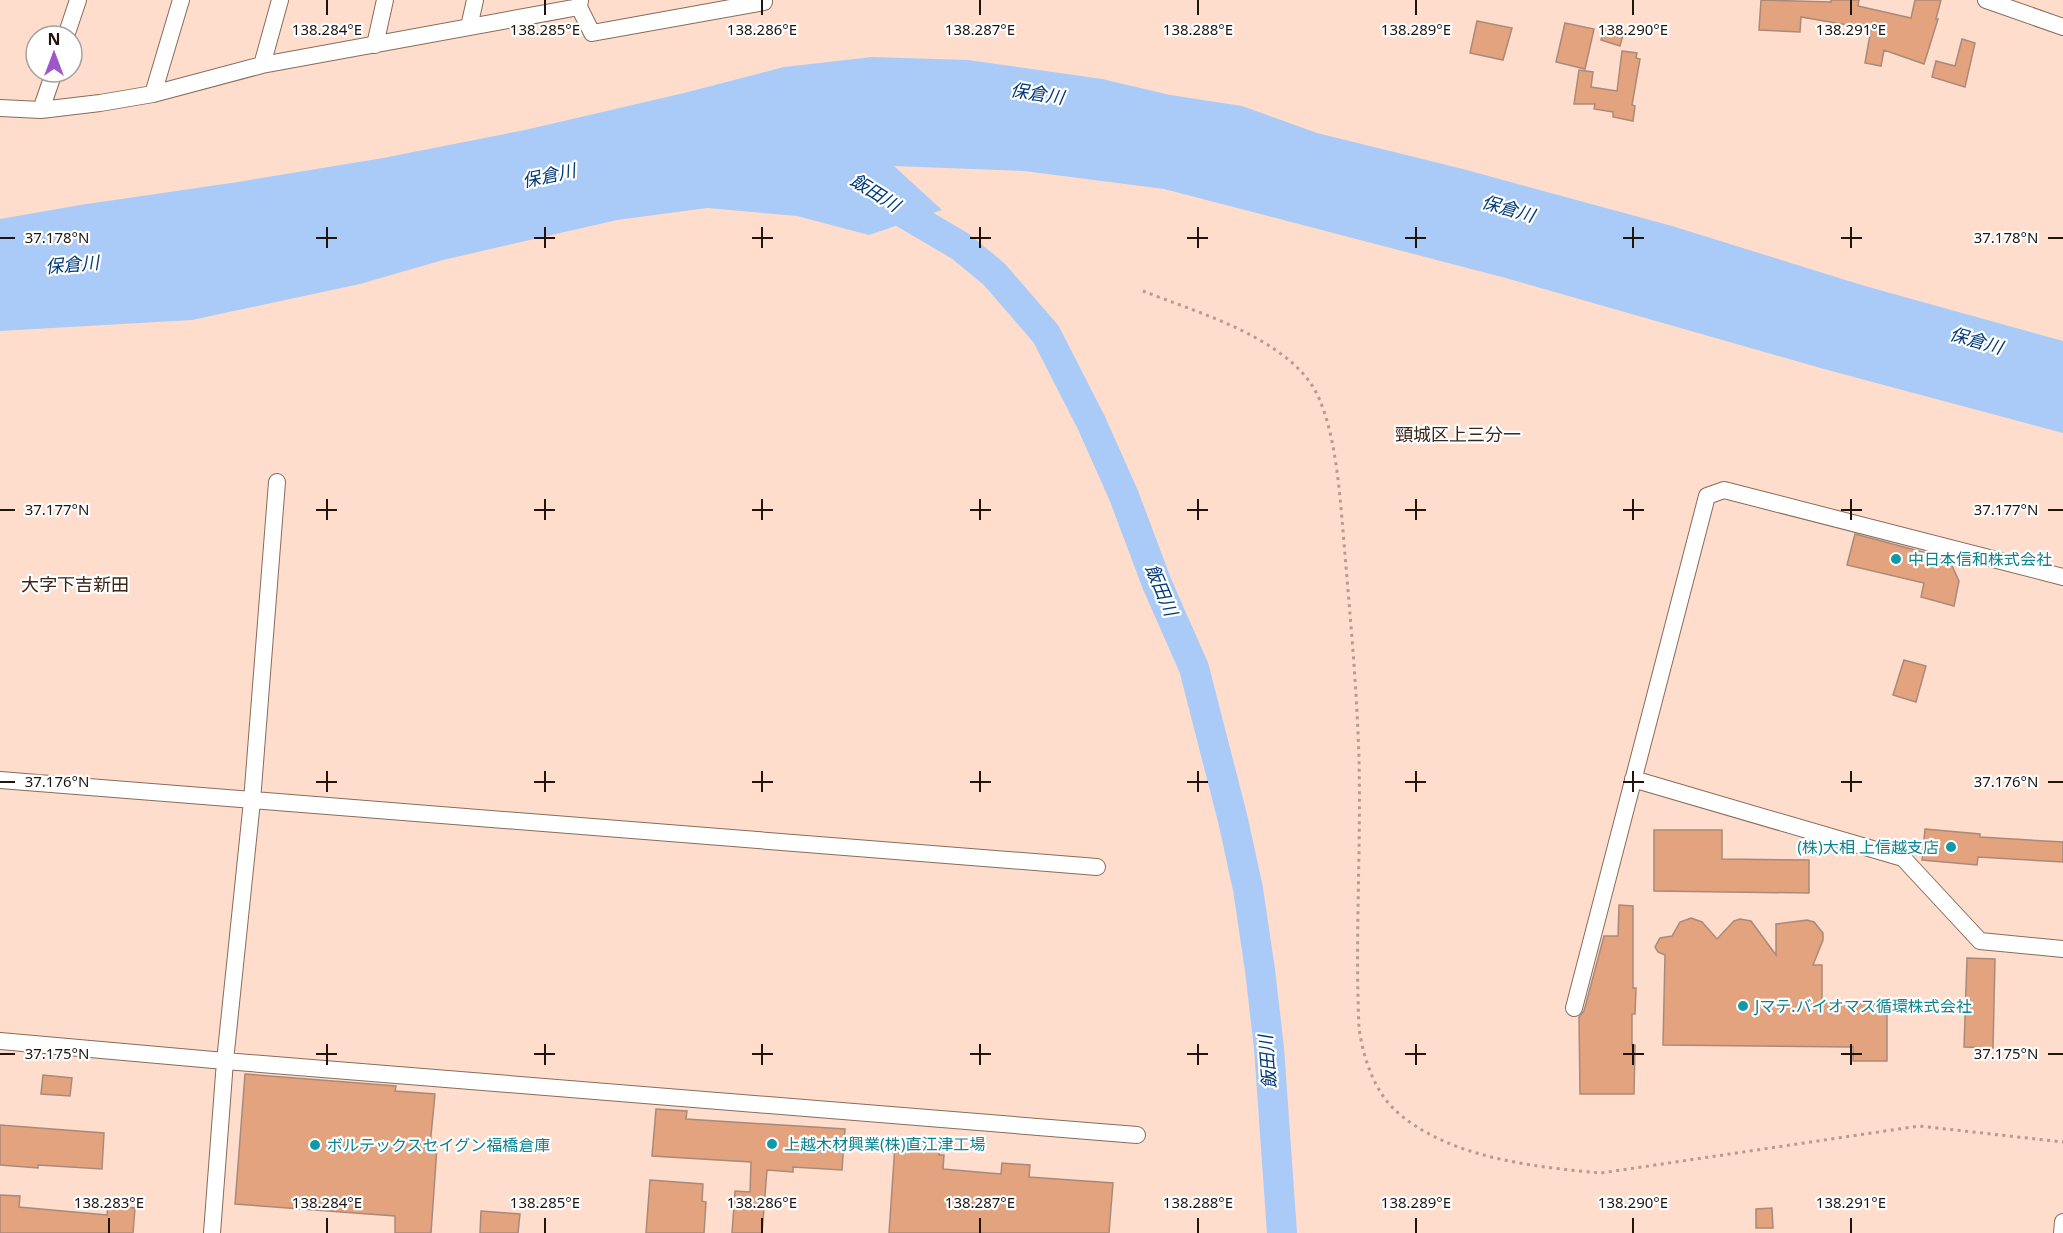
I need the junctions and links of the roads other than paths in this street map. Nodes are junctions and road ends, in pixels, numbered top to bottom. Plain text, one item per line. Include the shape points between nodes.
1 (78, 0) edge
2 (181, 0) edge
3 (280, 0) edge
4 (385, 0) edge
5 (475, 0) edge
6 (764, 0) edge
7 (1986, 0) edge
8 (580, 3) edge
9 (70, 24) edge
10 (469, 27) junction
11 (2063, 27) edge
12 (375, 45) junction
13 (262, 65) junction
14 (50, 84) edge
15 (153, 94) junction
16 (0, 108) edge
17 (41, 110) junction
18 (277, 482) dead end
19 (2063, 577) edge
20 (1633, 779) junction
21 (0, 780) edge
22 (252, 801) junction
23 (1097, 867) dead end
24 (2063, 949) edge
25 (1574, 1008) dead end
26 (0, 1041) edge
27 (225, 1061) junction
28 (1137, 1135) dead end
29 (2063, 1222) edge
30 (212, 1233) edge
31 (2062, 1233) edge

1 - 9 street
2 - 15 street
3 - 13 street
4 - 12 street
5 - 10 street
6 - 8 street via 592,33
7 - 11 street
8 - 10 street
10 - 12 street
12 - 13 street
13 - 15 street
14 - 17 street
15 - 17 street
16 - 17 street
18 - 22 street
19 - 20 street via 1725,490 1707,496
20 - 24 street via 1903,858 1980,941
20 - 25 street
21 - 22 street
22 - 23 street
22 - 27 street
26 - 27 street
27 - 28 street
27 - 30 street
29 - 31 street

